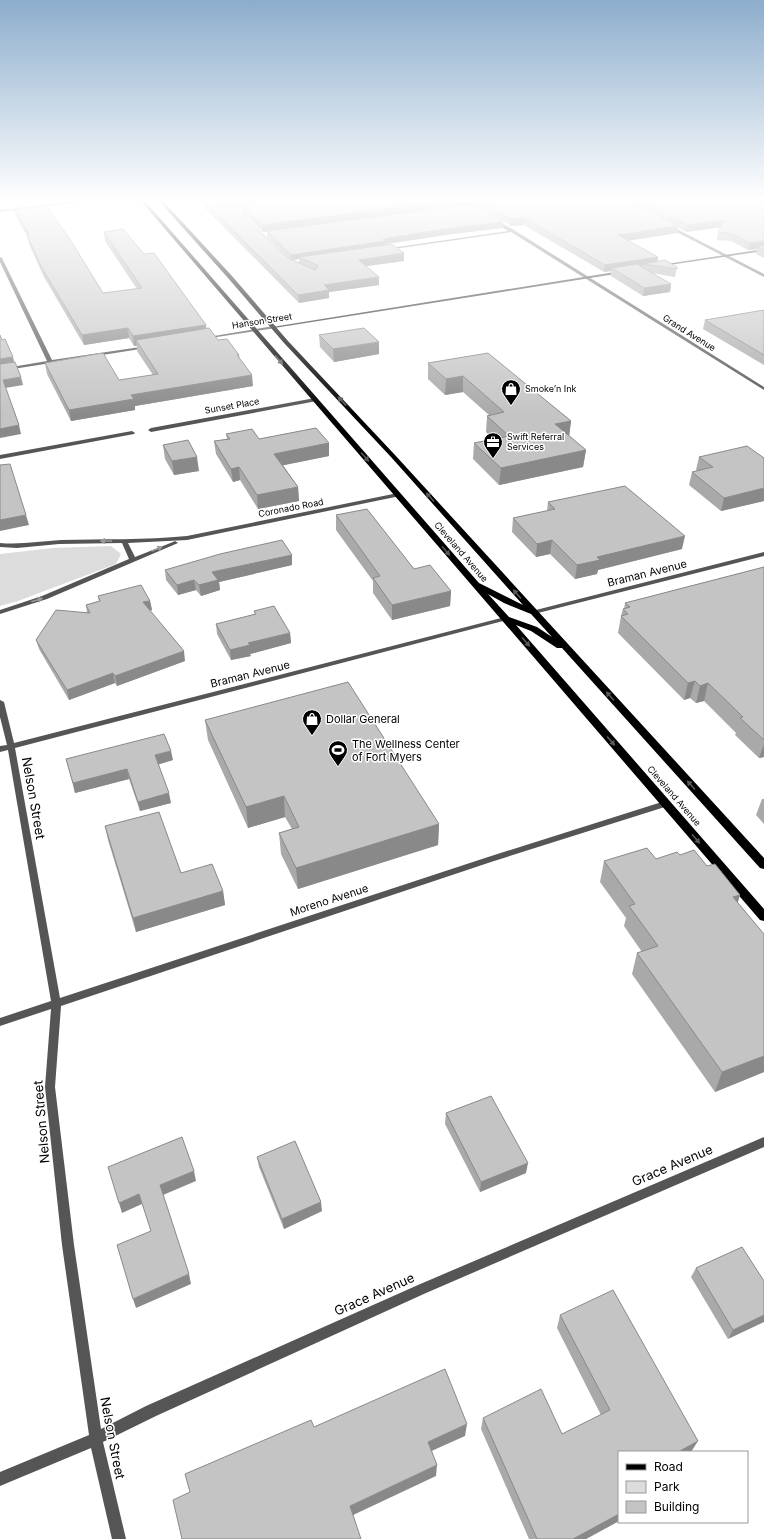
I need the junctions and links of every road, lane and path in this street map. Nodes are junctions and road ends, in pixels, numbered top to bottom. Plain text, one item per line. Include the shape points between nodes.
1 (7, 272) edge
2 (204, 272) edge
3 (224, 272) edge
4 (577, 272) edge
5 (619, 272) edge
6 (585, 277) junction
7 (274, 327) junction
8 (254, 330) junction
9 (201, 338) edge
10 (156, 345) edge
11 (50, 362) junction
12 (0, 370) edge
13 (764, 389) edge
14 (315, 400) junction
15 (151, 430) dead end
16 (132, 433) dead end
17 (0, 457) edge
18 (398, 495) junction
19 (187, 538) junction
20 (124, 541) junction
21 (0, 546) edge
22 (764, 554) edge
23 (133, 560) junction
24 (472, 581) junction
25 (0, 612) edge
26 (534, 612) junction
27 (505, 619) junction
28 (572, 654) junction
29 (0, 702) edge
30 (11, 746) junction
31 (0, 749) edge
32 (665, 804) junction
33 (764, 865) edge
34 (764, 917) edge
35 (56, 1003) junction
36 (0, 1022) edge
37 (764, 1142) edge
38 (96, 1439) junction
39 (0, 1479) edge
40 (120, 1539) edge

1 - 11 street
2 - 8 main road, Cleveland Avenue
3 - 7 main road, Cleveland Avenue
4 - 6 street, Grand Avenue
5 - 6 street, Hanson Street
6 - 7 street, Hanson Street
6 - 13 street, Grand Avenue
7 - 8 street, Hanson Street
26 -> 7 main road, Cleveland Avenue
8 - 9 street, Hanson Street
8 -> 14 main road, Cleveland Avenue
10 - 11 street
11 - 12 street
14 - 15 street, Sunset Place
14 -> 18 main road, Cleveland Avenue
16 - 17 street
18 - 19 street, Coronado Road
18 -> 24 main road, Cleveland Avenue
19 - 20 street, Coronado Road
23 -> 19 street, Coronado Road
20 -> 21 street, Coronado Road
20 - 23 street
22 - 26 street, Braman Avenue
25 -> 23 street, Coronado Road via 68,589
24 - 26 main road via 507,601
24 - 27 main road, Cleveland Avenue
26 - 28 main road, Cleveland Avenue
27 - 28 main road via 534,629
27 - 30 street, Braman Avenue
27 -> 32 main road, Cleveland Avenue
33 -> 28 main road, Cleveland Avenue
29 - 30 street, Nelson Street
30 - 31 street, Braman Avenue
30 - 35 street, Nelson Street
32 -> 34 main road, Cleveland Avenue
32 - 35 street, Moreno Avenue
35 - 36 street, Moreno Avenue
35 - 38 street, Nelson Street via 50,1087 68,1245
37 - 38 street, Grace Avenue via 422,1289 151,1411
38 - 39 street, Grace Avenue
38 - 40 street, Nelson Street

